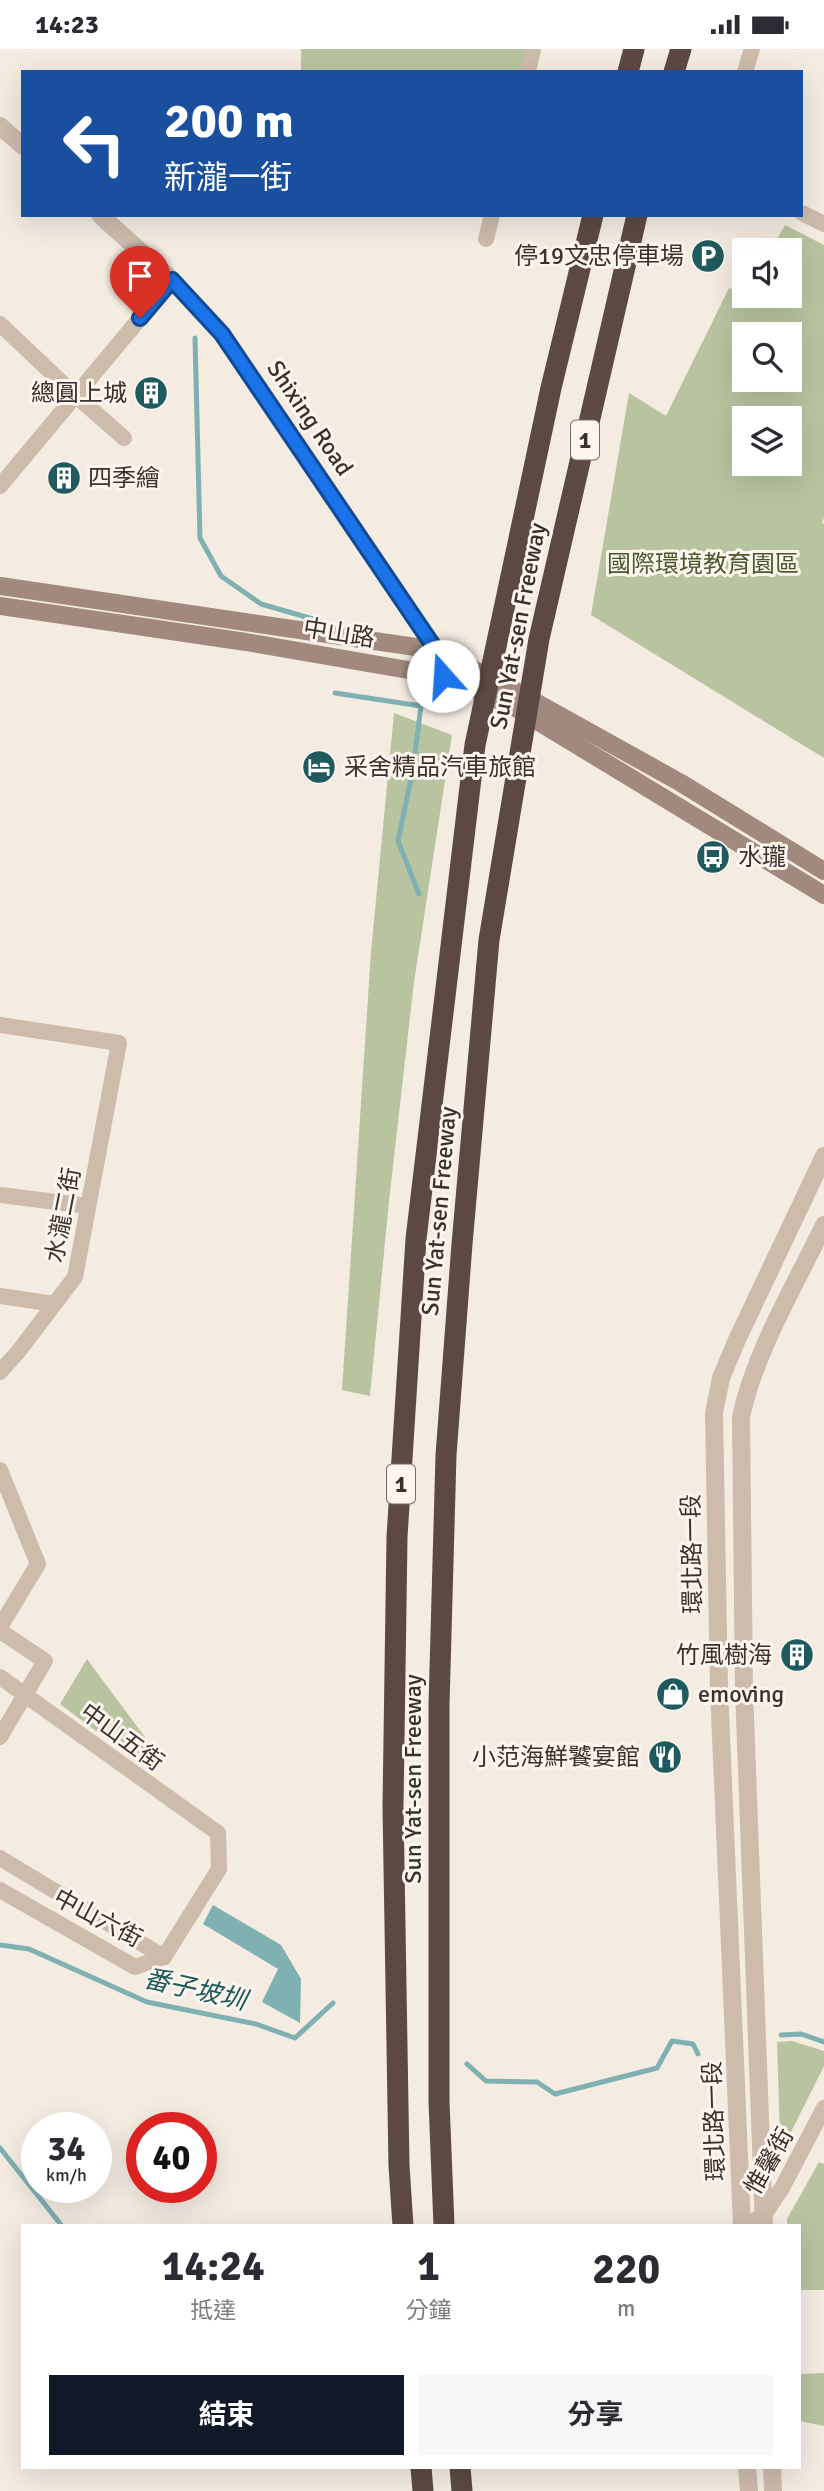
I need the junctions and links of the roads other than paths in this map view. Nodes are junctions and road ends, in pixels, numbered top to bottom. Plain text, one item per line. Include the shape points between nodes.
1 (533, 49) edge
2 (634, 49) edge
3 (681, 49) edge
4 (752, 49) edge
5 (528, 70) edge
6 (629, 70) edge
7 (675, 70) edge
8 (746, 70) edge
9 (0, 126) edge
10 (21, 144) edge
11 (803, 214) edge
12 (102, 217) edge
13 (492, 217) edge
14 (593, 217) edge
15 (637, 217) edge
16 (824, 224) edge
17 (486, 239) dead end
18 (172, 280) junction
19 (0, 324) edge
20 (75, 395) junction
21 (124, 438) dead end
22 (0, 486) edge
23 (0, 586) edge
24 (0, 606) edge
25 (436, 650) junction
26 (443, 676) junction
27 (824, 871) edge
28 (824, 895) edge
29 (0, 1025) edge
30 (824, 1156) edge
31 (0, 1195) edge
32 (88, 1206) junction
33 (824, 1225) edge
34 (0, 1296) edge
35 (54, 1304) junction
36 (0, 1372) edge
37 (0, 1470) edge
38 (0, 1629) edge
39 (0, 1677) edge
40 (25, 1695) junction
41 (0, 1737) edge
42 (218, 1833) joint
43 (0, 1858) edge
44 (0, 1890) edge
45 (164, 1957) junction
46 (824, 2108) edge
47 (764, 2220) edge
48 (403, 2224) edge
49 (444, 2224) edge
50 (743, 2224) edge
51 (421, 2469) edge
52 (460, 2469) edge
53 (747, 2469) edge
54 (772, 2469) edge
55 (424, 2491) edge
56 (462, 2491) edge
57 (749, 2491) edge
58 (773, 2491) edge

1 - 5 street
2 - 6 highway
3 - 7 highway
4 - 8 street
9 - 10 street
11 - 16 street
12 - 18 street, Shixing Road
13 - 17 street
14 - 48 highway, Sun Yat-sen Freeway / 1 via 475,745 416,1240 397,1537 393,1806
15 - 49 highway, Sun Yat-sen Freeway / 1 via 534,666 489,940 446,1455 439,1705 439,2101
18 - 20 street
18 - 25 street, Shixing Road via 222,334
19 - 20 street
20 - 21 street
20 - 22 street
23 - 25 main road, 中山路
24 - 26 main road, 中山路
25 - 26 street, Shixing Road
25 - 27 main road, 中山路 via 681,783
26 - 28 main road, 中山路 via 514,707
29 - 32 street, 水瀧二街 via 119,1043
30 - 50 street, 環北路一段 via 736,1342 714,1413 719,1689
31 - 32 street
32 - 35 street, 水瀧二街 via 75,1277
33 - 47 street, 環北路一段 via 762,1355 741,1417 744,1690
34 - 35 street
35 - 36 street, 水瀧二街
37 - 38 street via 38,1564
38 - 40 street via 45,1661
39 - 40 street, 中山五街
40 - 41 street
40 - 42 street, 中山五街
42 - 45 street, 中山六街 via 219,1870
43 - 45 street
44 - 45 street, 中山六街 via 135,1967
46 - 47 street, 惟馨街
51 - 55 highway
52 - 56 highway
53 - 57 street
54 - 58 street

